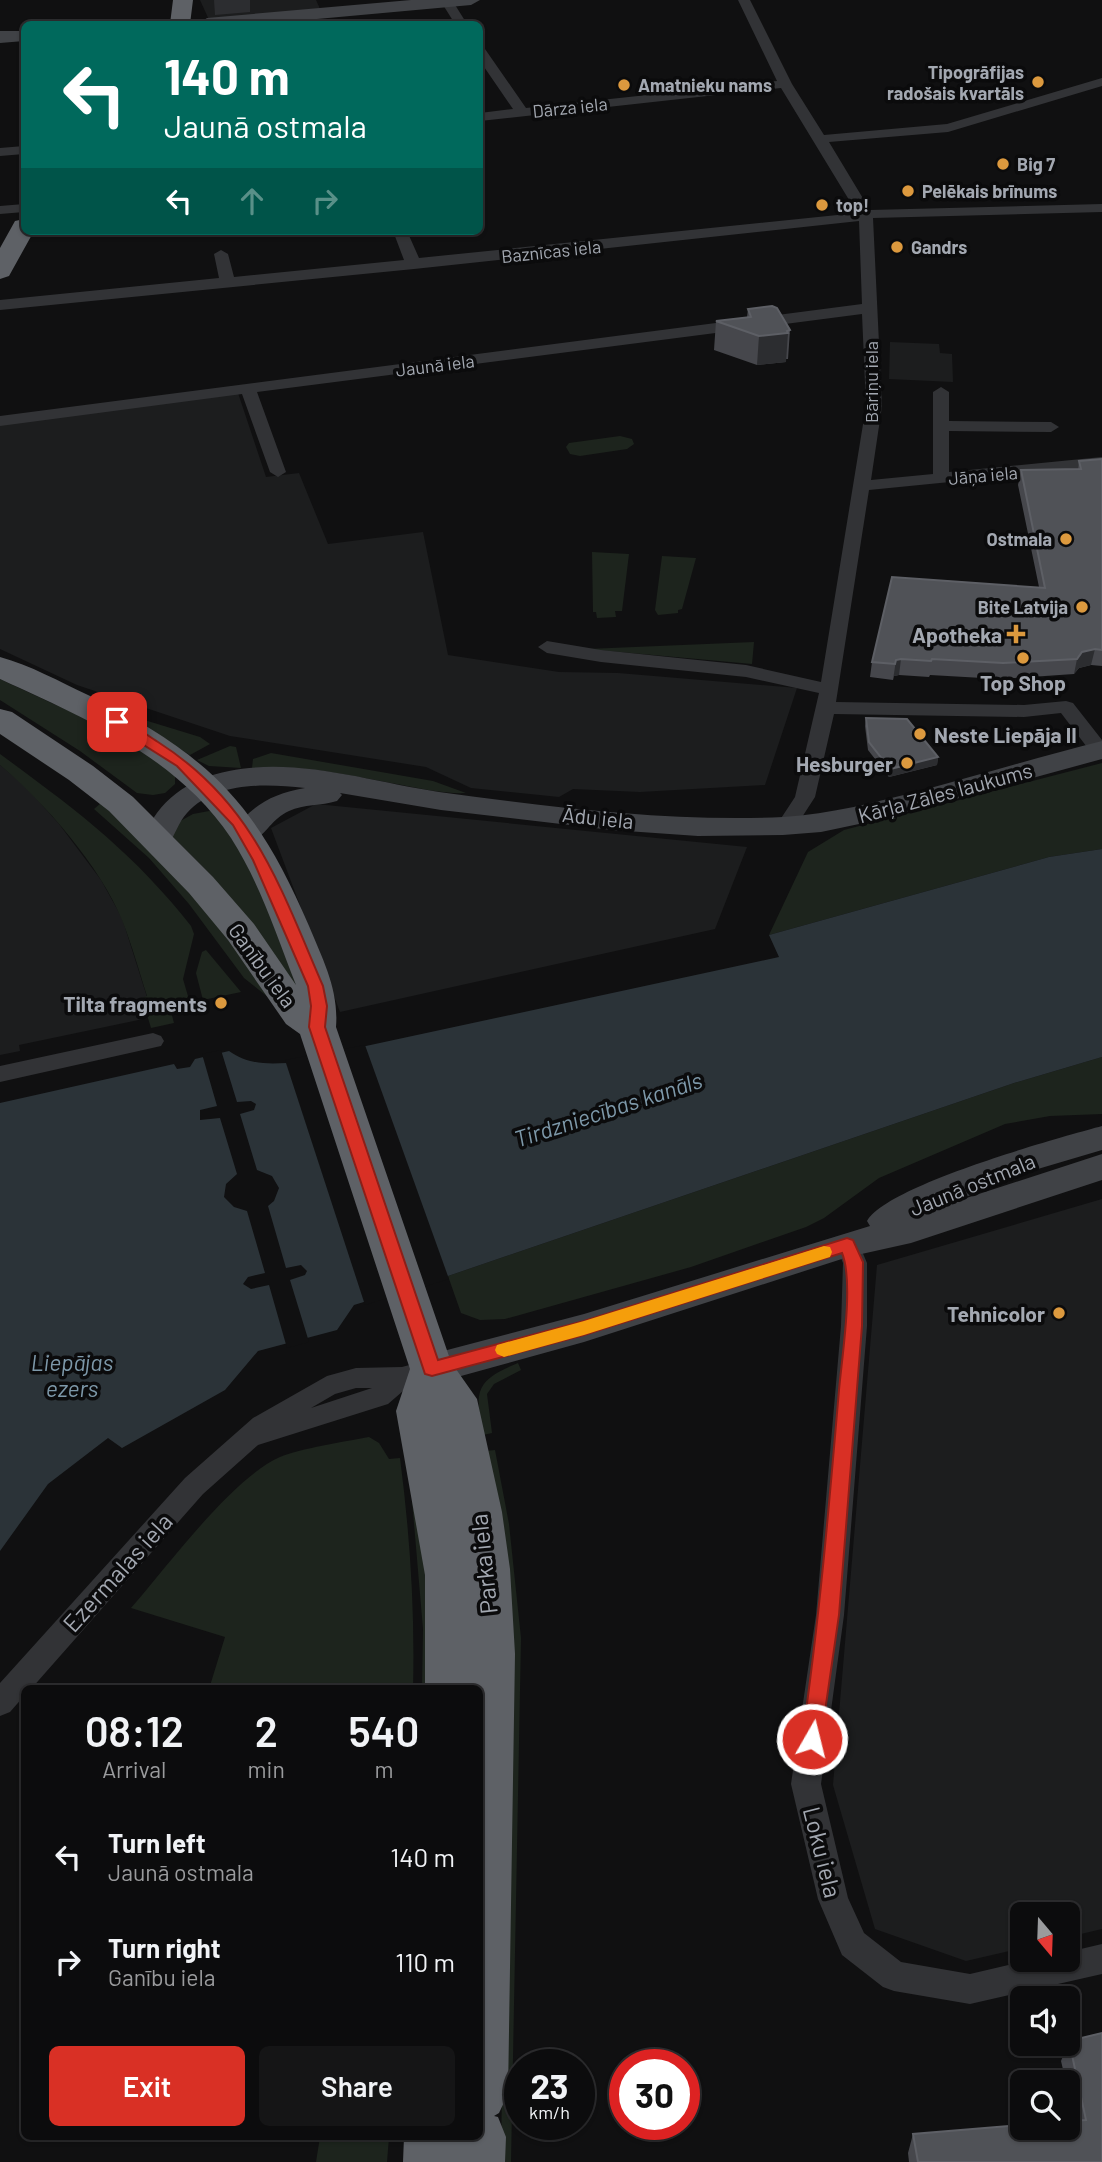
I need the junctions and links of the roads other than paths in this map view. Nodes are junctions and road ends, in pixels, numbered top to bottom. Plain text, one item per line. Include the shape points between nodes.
1 (183, 0) edge
2 (471, 0) edge
3 (744, 0) edge
4 (446, 1) edge
5 (180, 21) edge
6 (238, 21) edge
7 (459, 21) edge
8 (21, 36) edge
9 (0, 37) edge
10 (483, 56) edge
11 (1102, 82) edge
12 (785, 84) junction
13 (522, 112) junction
14 (483, 117) edge
15 (821, 139) junction
16 (21, 150) edge
17 (0, 152) edge
18 (21, 208) edge
19 (1102, 208) edge
20 (0, 210) edge
21 (866, 216) junction
22 (21, 232) edge
23 (403, 235) edge
24 (221, 254) dead end
25 (414, 265) junction
26 (0, 271) edge
27 (228, 283) junction
28 (0, 305) edge
29 (870, 308) junction
30 (248, 389) junction
31 (941, 392) dead end
32 (0, 421) edge
33 (941, 426) junction
34 (1051, 427) dead end
35 (1102, 462) edge
36 (278, 472) dead end
37 (940, 478) junction
38 (863, 486) junction
39 (547, 648) dead end
40 (0, 667) edge
41 (828, 699) junction
42 (0, 719) edge
43 (1101, 751) edge
44 (327, 795) junction
45 (199, 796) junction
46 (410, 797) junction
47 (121, 804) junction
48 (786, 826) junction
49 (246, 835) junction
50 (156, 839) junction
51 (317, 1027) junction
52 (152, 1041) dead end
53 (0, 1074) edge
54 (1102, 1138) edge
55 (1102, 1167) edge
56 (1102, 1183) edge
57 (1008, 1200) junction
58 (847, 1244) junction
59 (417, 1373) junction
60 (449, 1685) edge
61 (0, 1703) edge
62 (1102, 1959) edge
63 (483, 1974) edge
64 (432, 2140) edge
65 (478, 2140) edge
66 (431, 2162) edge
67 (477, 2162) edge

1 - 5 highway
2 - 4 main road
3 - 12 street, Bāriņu iela
4 - 6 main road
4 - 7 street
8 - 9 main road
10 - 13 street
11 - 15 street via 948,128
12 - 13 street, Dārza iela
12 - 15 street, Bāriņu iela
13 - 14 street, Dārza iela
15 - 21 street, Bāriņu iela
16 - 17 street
18 - 20 street
19 - 21 street, Baznīcas iela via 901,210
21 - 25 street, Baznīcas iela
21 - 29 street, Bāriņu iela
22 - 26 highway
23 - 25 street
24 - 27 street
25 - 27 street, Baznīcas iela
27 - 28 street, Baznīcas iela
29 - 30 street, Jaunā iela
29 - 38 street, Bāriņu iela via 874,406
30 - 32 street, Jaunā iela
30 - 36 street
31 - 33 street
33 - 34 street
33 - 37 street
35 - 37 street, Jāņa iela
37 - 38 street, Jāņa iela
38 - 41 street, Bāriņu iela
39 - 41 street via 746,671
40 - 45 highway via 117,722 182,763
41 - 43 street via 1024,711 1066,707
41 - 48 street, Bāriņu iela via 805,797
42 - 47 highway
43 - 48 main road, Kārļa Zāles laukums via 867,814
44 - 45 main road, Ādu iela via 253,792
44 - 46 main road, Ādu iela
44 - 49 main road via 290,799 267,809
45 - 46 main road, Ādu iela via 242,779 289,778
45 - 47 main road, Ādu iela
45 - 49 highway
45 - 50 main road via 166,818
46 - 48 main road, Ādu iela via 703,828
47 - 50 highway
49 - 51 highway, Ganību iela via 315,986
50 - 51 highway, Ganību iela via 241,932 299,1015
51 - 59 highway via 413,1308
52 - 53 street
54 - 58 main road, Jaunā ostmala via 953,1189 895,1215
55 - 57 main road, Jaunā ostmala
56 - 57 main road
57 - 58 main road, Jaunā ostmala
58 - 59 main road, Jaunā ostmala via 584,1328
58 - 62 street, Loku iela via 855,1262 854,1326 830,1615 806,1784 833,1899 853,1944 894,1976 970,1989
59 - 60 highway, Parka iela via 418,1411 448,1575
59 - 61 street, Ezermalas iela via 379,1397 238,1444 194,1486
59 - 63 highway, Parka iela via 455,1399 487,1569 491,1654
64 - 66 highway
65 - 67 highway

